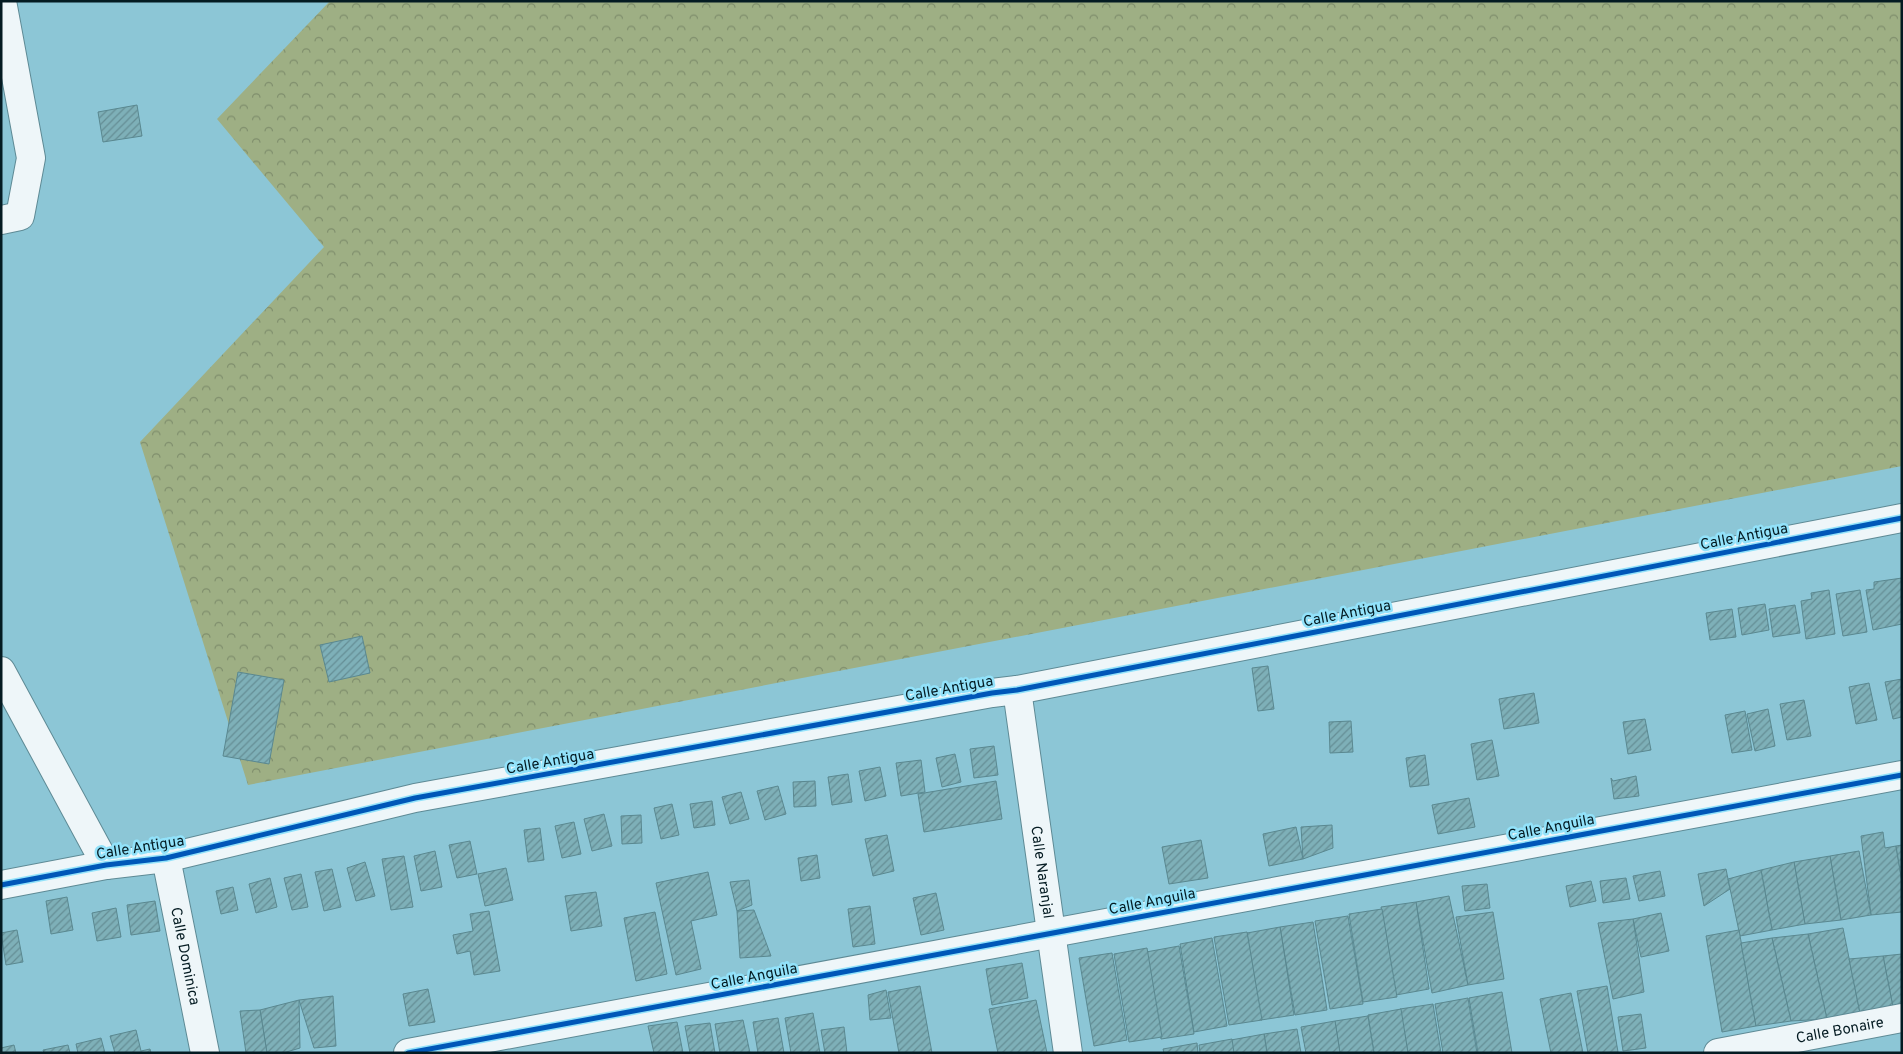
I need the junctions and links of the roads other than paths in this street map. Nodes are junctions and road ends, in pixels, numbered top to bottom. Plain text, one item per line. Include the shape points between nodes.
1 (2, 1) edge
2 (1, 220) edge
3 (1902, 518) edge
4 (1, 671) edge
5 (1017, 690) junction
6 (1902, 775) edge
7 (166, 858) junction
8 (106, 865) junction
9 (1, 885) edge
10 (1051, 933) junction
11 (1902, 1018) edge
12 (205, 1053) edge
13 (408, 1053) edge
14 (1068, 1053) edge
15 (1718, 1053) edge

1 - 2 street via 31,158 20,216
3 - 5 street, Calle Antigua
4 - 8 street
5 - 7 street, Calle Antigua via 415,798
5 - 10 street, Calle Naranjal
6 - 10 street, Calle Anguila
7 - 8 street, Calle Antigua
7 - 12 street, Calle Dominica
8 - 9 street, Calle Antigua
10 - 13 street, Calle Anguila
10 - 14 street, Calle Naranjal
11 - 15 street, Calle Bonaire

